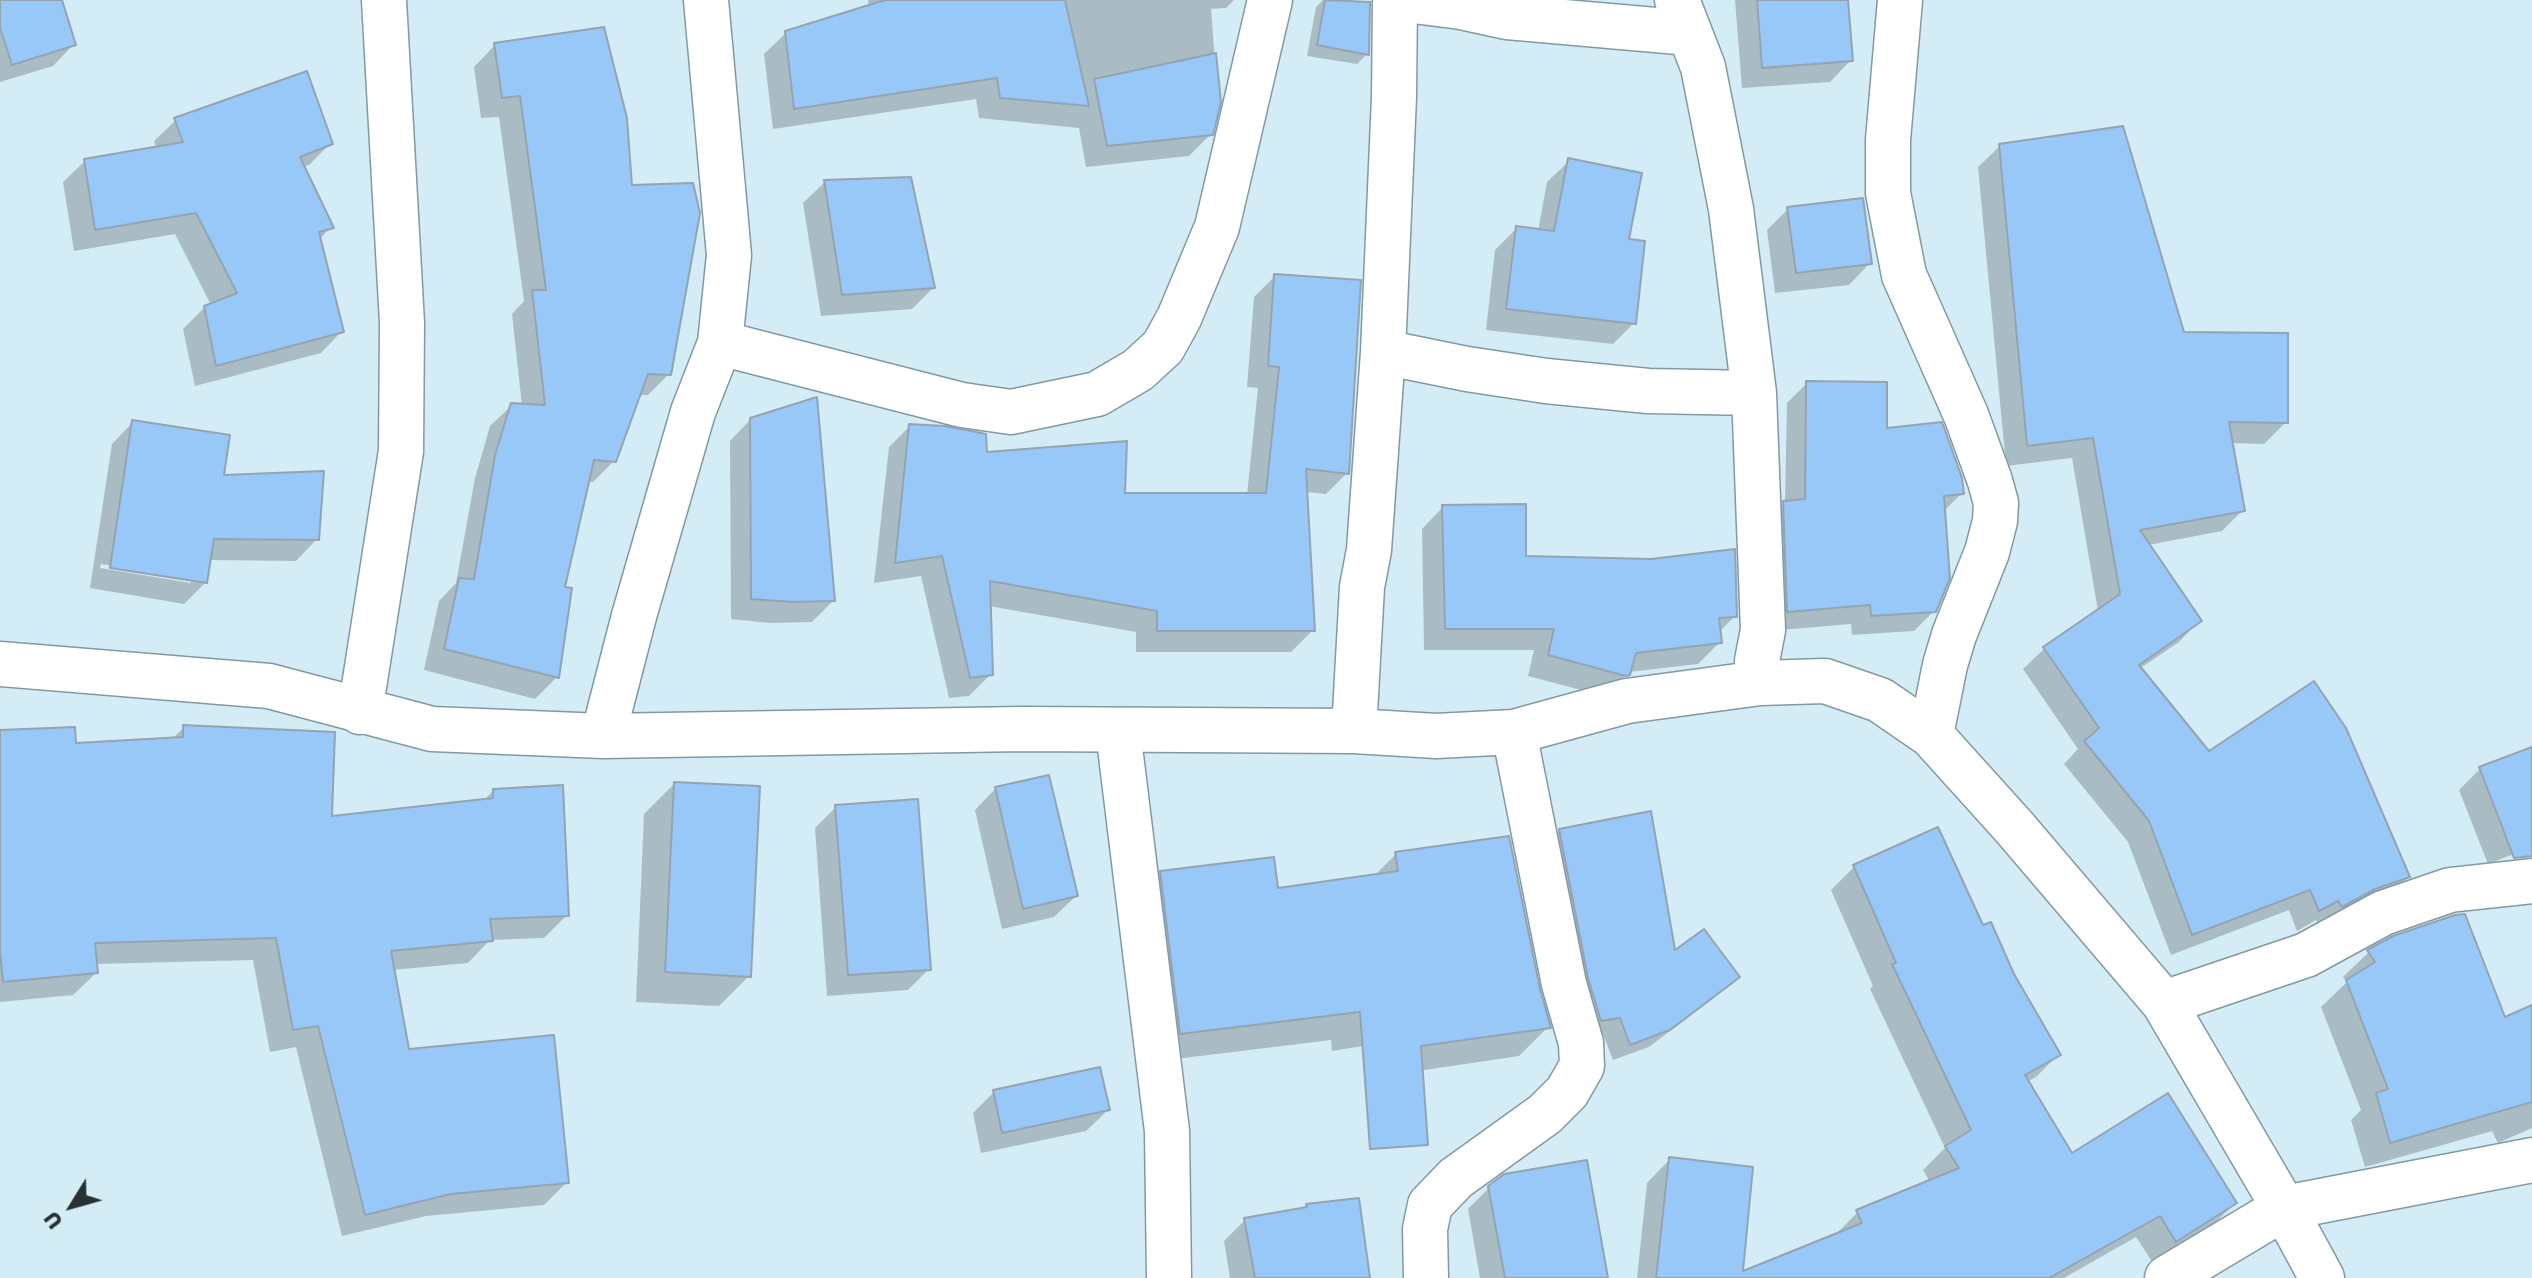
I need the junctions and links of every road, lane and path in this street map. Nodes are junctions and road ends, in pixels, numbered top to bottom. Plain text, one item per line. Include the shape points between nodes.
1 (384, 0) edge
2 (706, 0) edge
3 (1270, 0) edge
4 (1395, 0) edge
5 (1406, 0) edge
6 (1900, 0) edge
7 (1683, 17) edge
8 (720, 343) junction
9 (1383, 352) junction
10 (1754, 393) junction
11 (0, 664) edge
12 (1760, 683) junction
13 (360, 712) junction
14 (1118, 731) junction
15 (1354, 731) junction
16 (1514, 732) junction
17 (1931, 735) junction
18 (603, 736) junction
19 (2532, 881) edge
20 (2164, 1003) junction
21 (2532, 1160) edge
22 (2284, 1208) junction
23 (1169, 1278) edge
24 (1426, 1278) edge
25 (2167, 1278) edge
26 (2322, 1278) edge

1 - 13 street via 402,323 401,451
2 - 8 street via 729,255
3 - 8 street via 1217,227 1163,347 1138,370 1097,394 1011,412 962,405
4 - 9 street
5 - 7 street via 1507,17
6 - 17 street via 1888,193 1904,275 1966,415 1996,503 1987,552 1945,665
7 - 10 street via 1703,67 1731,209
8 - 18 street via 693,412
9 - 10 street via 1546,381 1648,391
9 - 15 street
10 - 12 street via 1763,630 1757,661
11 - 13 street via 269,686
12 - 16 street via 1627,701
12 - 17 street via 1825,681 1880,700
13 - 18 street via 432,729
14 - 15 street
14 - 18 street
14 - 23 street via 1167,1131
15 - 16 street via 1436,736
16 - 24 street via 1582,1066 1545,1114 1456,1178 1430,1205
17 - 20 street
19 - 20 street via 2450,890 2383,913 2306,955
20 - 22 street
21 - 22 street
22 - 25 street
22 - 26 street

